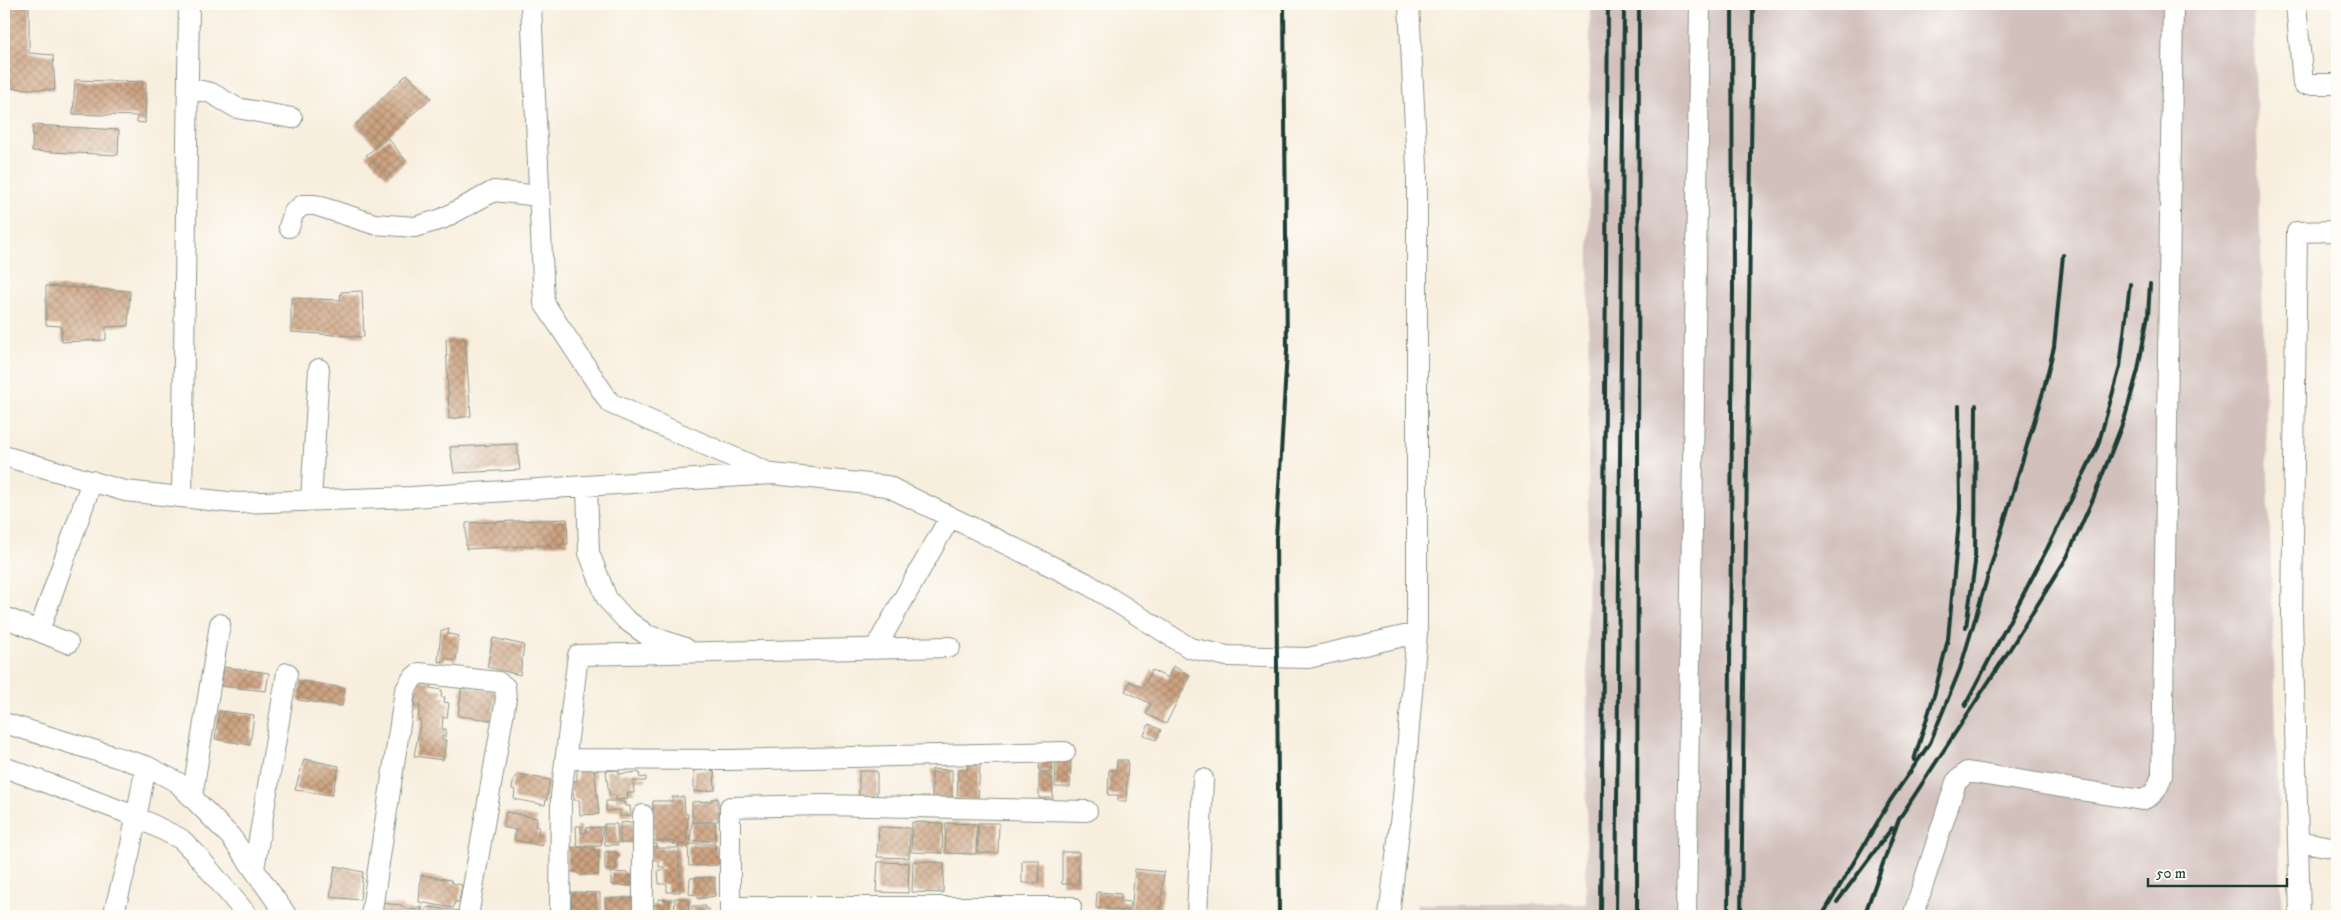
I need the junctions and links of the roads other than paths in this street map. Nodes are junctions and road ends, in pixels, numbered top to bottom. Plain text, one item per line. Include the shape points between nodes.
1 (189, 4) edge
2 (531, 4) edge
3 (1409, 4) edge
4 (1700, 4) edge
5 (2173, 4) edge
6 (2296, 4) edge
7 (2337, 84) edge
8 (188, 88) junction
9 (292, 118) dead end
10 (539, 196) junction
11 (289, 228) dead end
12 (2337, 230) edge
13 (319, 368) dead end
14 (4, 456) edge
15 (773, 474) junction
16 (92, 481) junction
17 (587, 486) junction
18 (182, 496) junction
19 (312, 500) junction
20 (950, 517) junction
21 (4, 617) edge
22 (220, 624) dead end
23 (39, 631) junction
24 (1417, 633) junction
25 (68, 643) dead end
26 (950, 647) dead end
27 (875, 649) junction
28 (696, 652) junction
29 (287, 673) dead end
30 (4, 723) edge
31 (1066, 752) dead end
32 (565, 759) junction
33 (146, 766) junction
34 (4, 767) edge
35 (1203, 779) dead end
36 (192, 797) junction
37 (1087, 811) dead end
38 (643, 815) dead end
39 (136, 816) junction
40 (2298, 841) junction
41 (2337, 848) edge
42 (254, 869) junction
43 (1071, 907) dead end
44 (730, 912) edge
45 (113, 916) edge
46 (248, 916) edge
47 (287, 916) edge
48 (371, 916) edge
49 (468, 916) edge
50 (560, 916) edge
51 (643, 916) edge
52 (1197, 916) edge
53 (1389, 916) edge
54 (1686, 916) edge
55 (1913, 916) edge
56 (2300, 916) edge

1 - 8 street
2 - 10 street
3 - 24 street via 1417,168
4 - 54 street
5 - 55 street via 2162,776 2152,796 2142,800 1967,772 1956,782
6 - 7 street via 2303,84
8 - 9 street via 210,93 237,108
8 - 18 street
10 - 11 street via 494,191 442,219 416,227 374,224 315,205 303,205 294,212
10 - 15 street via 544,303 610,404
12 - 40 street via 2297,232 2292,615
13 - 19 street
14 - 16 street
15 - 17 street
15 - 20 street via 887,486
16 - 18 street via 125,491
16 - 23 street
17 - 19 street
17 - 28 street via 589,553 607,599 625,619 647,635
18 - 19 street via 237,502
20 - 24 street via 1086,584 1190,648 1227,656 1308,658
20 - 27 street
21 - 23 street
22 - 36 street
23 - 25 street
24 - 53 street
26 - 27 street
27 - 28 street
28 - 32 street via 578,655
29 - 42 street
30 - 33 street
31 - 32 street via 728,760
32 - 50 street via 561,796
33 - 36 street via 177,782
33 - 39 street
34 - 39 street
35 - 52 street
36 - 42 street via 231,837
37 - 44 street via 824,805 730,808
38 - 51 street
39 - 45 street
39 - 46 street via 181,839
40 - 41 street
40 - 56 street
42 - 47 street
43 - 44 street
48 - 49 street via 405,691 419,673 498,682 505,687 506,699

